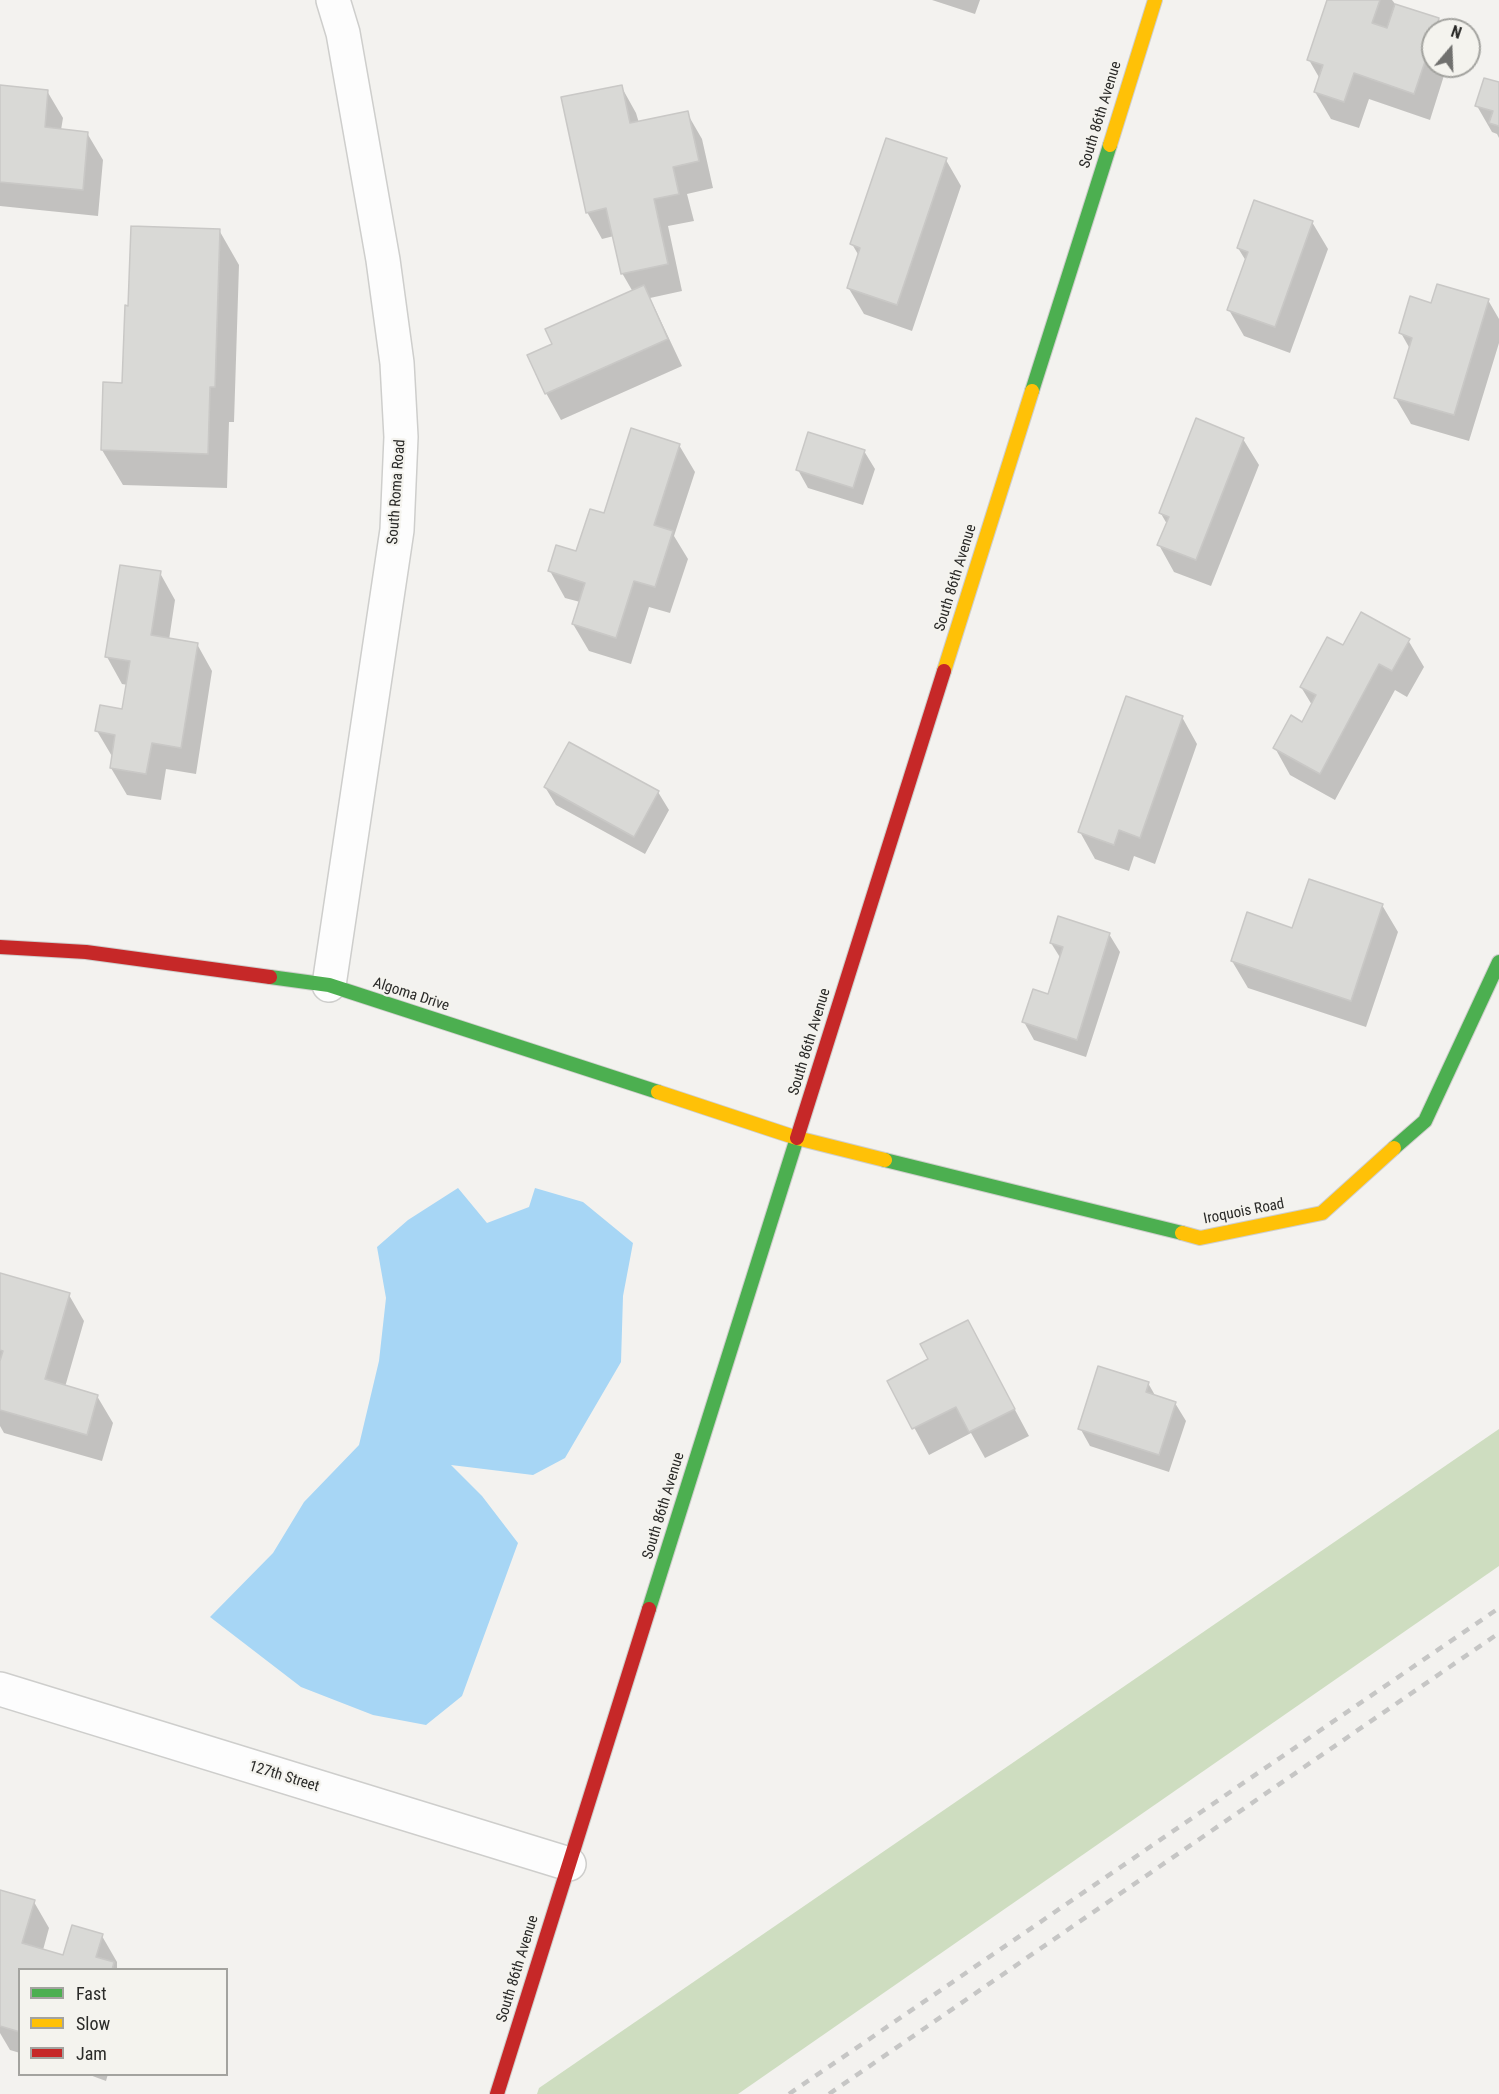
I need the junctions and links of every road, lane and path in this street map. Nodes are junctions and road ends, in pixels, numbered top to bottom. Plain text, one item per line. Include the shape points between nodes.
1 (333, 0) edge
2 (1155, 0) edge
3 (0, 947) edge
4 (1499, 962) edge
5 (329, 985) junction
6 (797, 1138) junction
7 (0, 1689) edge
8 (569, 1864) junction
9 (496, 2094) edge

1 - 5 street, South Roma Road via 343,33 383,260 402,437 397,530
2 - 6 street, South 86th Avenue
3 - 5 street, Algoma Drive via 86,952
4 - 6 street, Iroquois Road via 1425,1121 1323,1213 1200,1238
5 - 6 street, Algoma Drive
6 - 8 street, South 86th Avenue
7 - 8 street, 127th Street
8 - 9 street, South 86th Avenue

